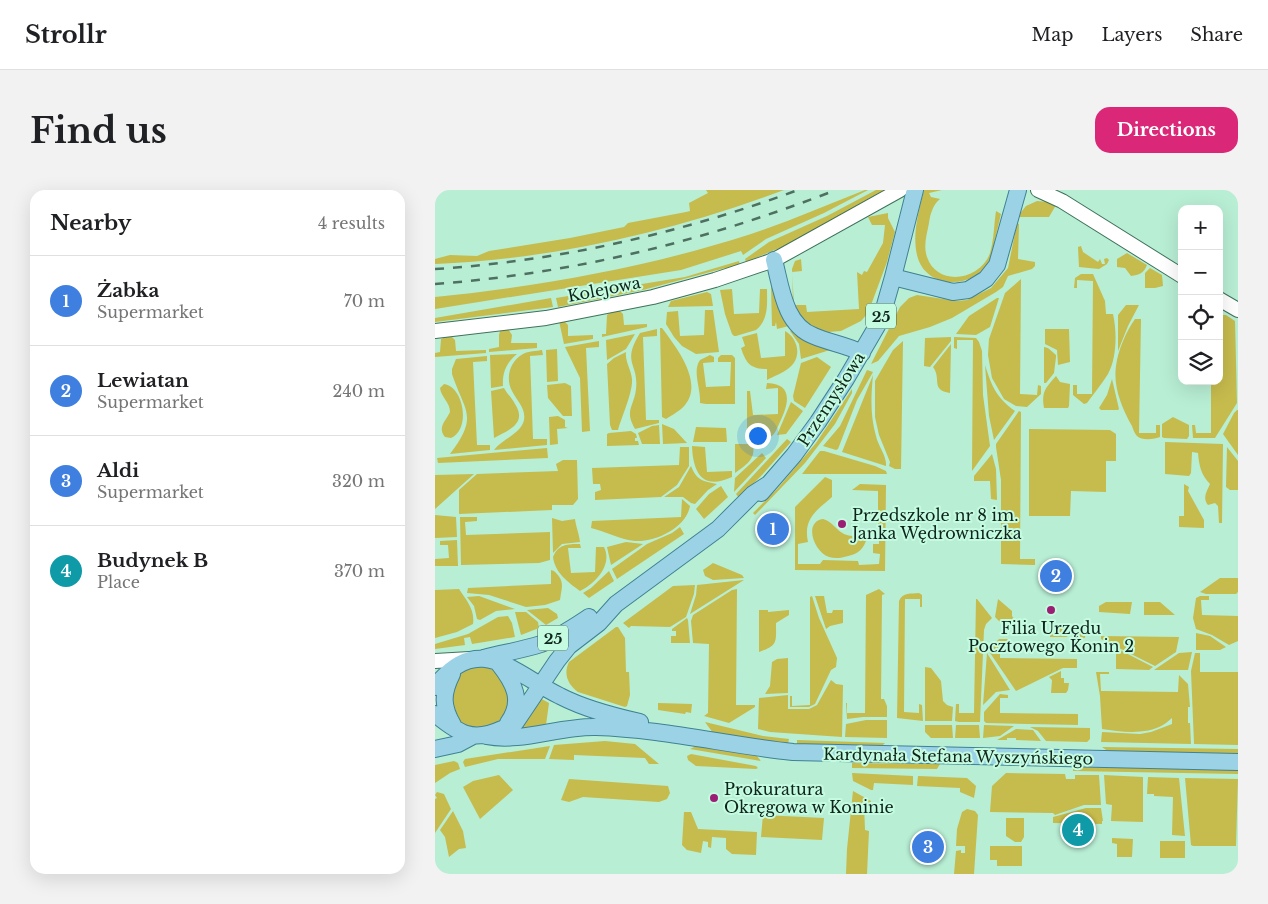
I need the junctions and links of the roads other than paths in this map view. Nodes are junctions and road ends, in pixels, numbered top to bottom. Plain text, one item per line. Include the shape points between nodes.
1 (1018, 190) edge
2 (1038, 190) edge
3 (909, 193) edge
4 (774, 260) junction
5 (1178, 273) edge
6 (893, 277) junction
7 (1223, 301) edge
8 (1238, 310) edge
9 (435, 331) edge
10 (862, 352) junction
11 (616, 604) junction
12 (435, 661) edge
13 (477, 661) junction
14 (540, 685) junction
15 (435, 687) edge
16 (435, 714) edge
17 (455, 727) junction
18 (503, 729) junction
19 (680, 735) junction
20 (479, 736) junction
21 (435, 749) edge
22 (1238, 762) edge

1 - 6 main road via 997,265 986,280 968,290 953,292
2 - 5 street via 1069,205
3 - 4 street, Kolejowa
3 - 6 main road, Przemysłowa / 25
4 - 9 street, Kolejowa via 691,287 621,304 546,318
4 - 10 main road via 795,322 811,336
6 - 10 main road, Przemysłowa / 25 via 883,312
7 - 8 street
10 - 11 main road, Przemysłowa / 25 via 806,439 757,499 735,521 718,529
11 - 13 main road, Przemysłowa / 25 via 548,641
11 - 14 main road, Przemysłowa / 25 via 599,623 569,646
12 - 13 street
13 - 14 main road, Kardynała Stefana Wyszyńskiego
13 - 15 main road, 25 via 443,676
13 - 17 main road via 446,685 445,707
13 - 18 main road via 513,683 517,695 515,706
14 - 18 main road, 25 via 516,722
14 - 19 main road, Kardynała Stefana Wyszyńskiego via 601,713
16 - 17 main road
17 - 20 main road
18 - 20 main road, 25
19 - 20 main road, Kardynała Stefana Wyszyńskiego via 592,727 523,736
19 - 22 main road, Kardynała Stefana Wyszyńskiego via 799,753
20 - 21 main road, 25

